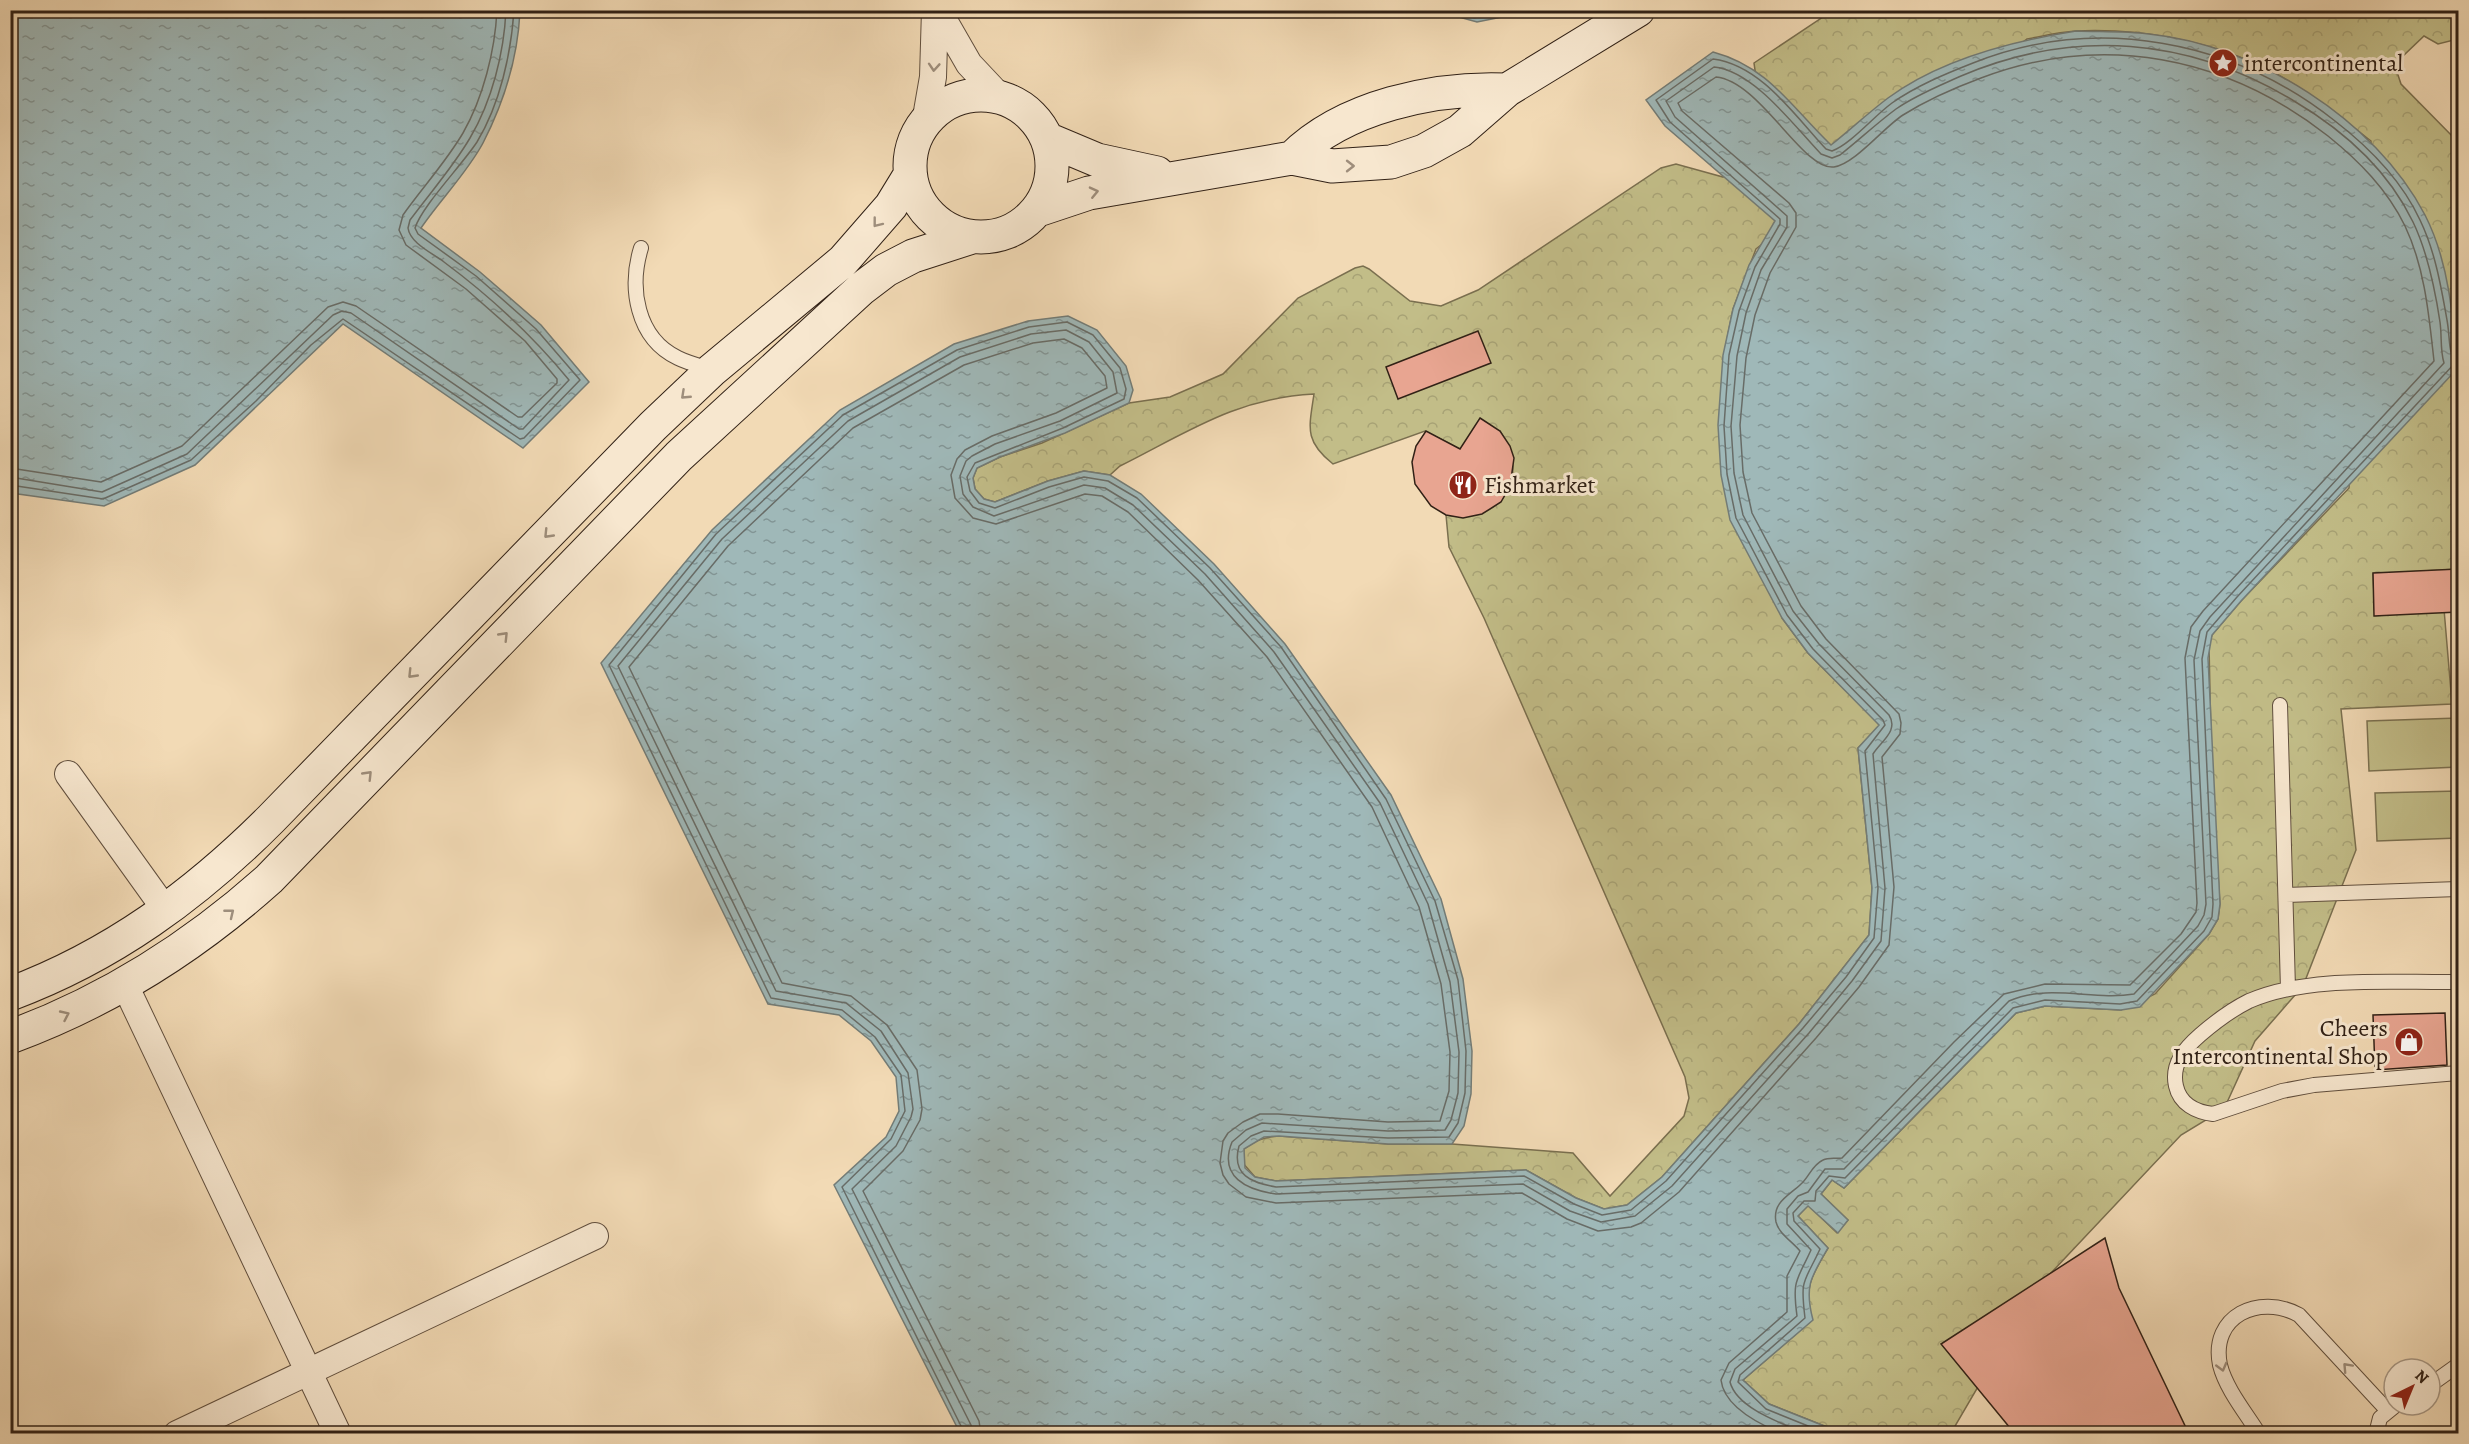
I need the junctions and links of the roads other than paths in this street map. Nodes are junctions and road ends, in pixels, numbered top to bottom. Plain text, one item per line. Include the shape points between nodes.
1 (936, 10) edge
2 (1638, 10) edge
3 (1001, 98) junction
4 (925, 123) junction
5 (1047, 139) junction
6 (910, 175) junction
7 (1176, 177) junction
8 (1038, 210) junction
9 (972, 237) junction
10 (641, 248) dead end
11 (712, 370) junction
12 (2280, 705) dead end
13 (68, 774) dead end
14 (2458, 889) edge
15 (2286, 895) junction
16 (166, 912) junction
17 (2458, 982) edge
18 (125, 985) junction
19 (2288, 988) junction
20 (10, 994) edge
21 (10, 1037) edge
22 (2458, 1074) edge
23 (595, 1236) dead end
24 (2458, 1365) edge
25 (308, 1371) junction
26 (2442, 1377) edge
27 (2382, 1398) edge
28 (2382, 1416) edge
29 (177, 1434) edge
30 (338, 1434) edge
31 (2259, 1434) edge
32 (2376, 1434) edge

1 - 3 street via 969,64
1 -> 4 street via 933,77
2 - 7 street via 1507,90 1297,153
3 - 4 street via 972,96 954,100
3 - 5 street via 1025,110
4 - 6 street via 915,139
5 - 7 street via 1097,160
5 - 8 street via 1053,176
6 - 9 street via 925,210 938,223
6 -> 11 street via 874,227 843,261
8 -> 7 street via 1089,193
8 - 9 street via 1009,232
18 -> 9 street via 201,936 269,879 679,456 853,296 886,270 913,256
10 - 11 lane via 634,283 636,301 651,334 677,358
11 -> 16 street via 248,843
12 - 15 lane
13 - 16 street
14 - 15 lane
15 - 19 lane
16 - 20 street via 108,949
17 - 19 lane
21 -> 18 street
18 - 25 street
19 - 22 lane via 2230,1012 2182,1054 2174,1078 2177,1090 2193,1108 2213,1114 2282,1091 2314,1085
23 - 25 street
24 - 26 lane
25 - 29 street
25 - 30 street
27 -> 31 lane via 2299,1315 2278,1306 2255,1306 2230,1322 2219,1351 2226,1380
28 - 32 lane

